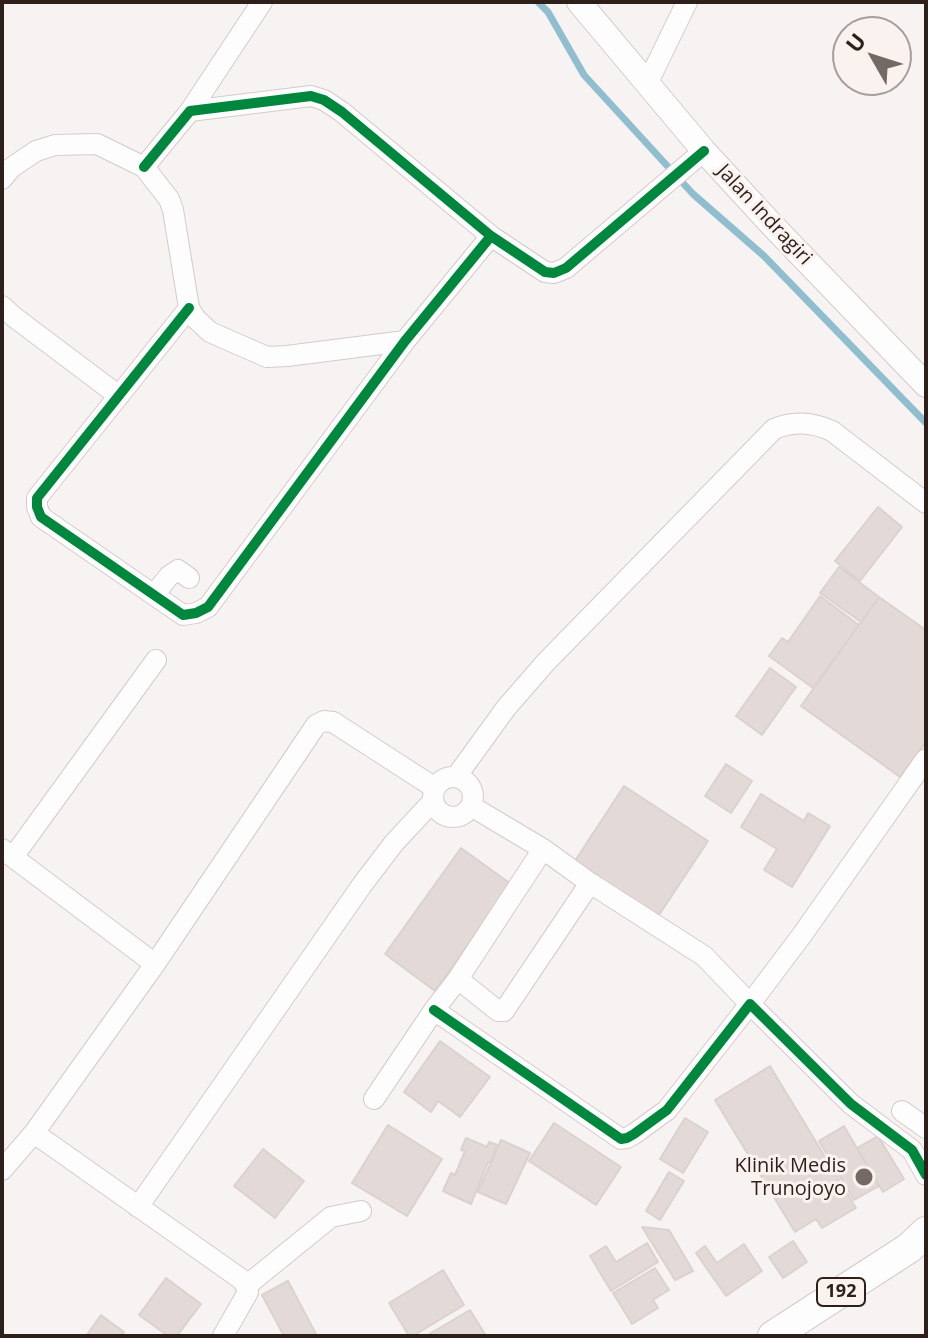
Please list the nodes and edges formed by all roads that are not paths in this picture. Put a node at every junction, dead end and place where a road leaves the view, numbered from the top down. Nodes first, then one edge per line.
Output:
1 (262, 2) edge
2 (579, 2) edge
3 (687, 2) edge
4 (648, 82) junction
5 (190, 111) junction
6 (696, 157) junction
7 (144, 167) junction
8 (2, 179) edge
9 (491, 236) junction
10 (2, 306) edge
11 (189, 308) junction
12 (405, 341) junction
13 (926, 385) edge
14 (119, 396) junction
15 (926, 503) edge
16 (189, 578) dead end
17 (154, 595) junction
18 (156, 660) dead end
19 (926, 759) edge
20 (456, 777) junction
21 (434, 794) junction
22 (471, 806) junction
23 (543, 849) junction
24 (8, 853) edge
25 (590, 883) junction
26 (155, 964) junction
27 (458, 979) junction
28 (750, 1004) junction
29 (434, 1010) junction
30 (374, 1099) dead end
31 (902, 1111) dead end
32 (926, 1130) edge
33 (34, 1133) junction
34 (912, 1150) junction
35 (2, 1170) edge
36 (926, 1175) edge
37 (138, 1207) junction
38 (361, 1211) dead end
39 (920, 1241) edge
40 (246, 1286) junction
41 (223, 1336) edge
42 (773, 1336) edge

1 - 5 street
2 - 4 street, Jalan Indragiri
3 - 4 street
4 - 6 street, Jalan Indragiri
5 - 7 street
5 - 9 street
6 - 9 street
6 - 13 street, Jalan Indragiri
7 - 8 street
7 - 11 street
9 - 12 street
10 - 14 street
11 - 12 street
11 - 14 street
12 - 17 street
14 - 17 street
15 - 20 street
16 - 17 street
18 - 24 street
19 - 28 street
20 - 21 street
20 - 22 street
21 - 22 street
21 - 26 street
21 - 37 street
22 - 23 street
23 - 25 street
23 - 27 street
24 - 26 street
25 - 27 street
25 - 28 street
26 - 33 street
27 - 29 street
28 - 29 street
28 - 34 street
29 - 30 street
31 - 32 street
32 - 34 street
33 - 35 street
33 - 37 street
34 - 36 street
37 - 40 street
38 - 40 street
39 - 42 main road, 192
40 - 41 street

